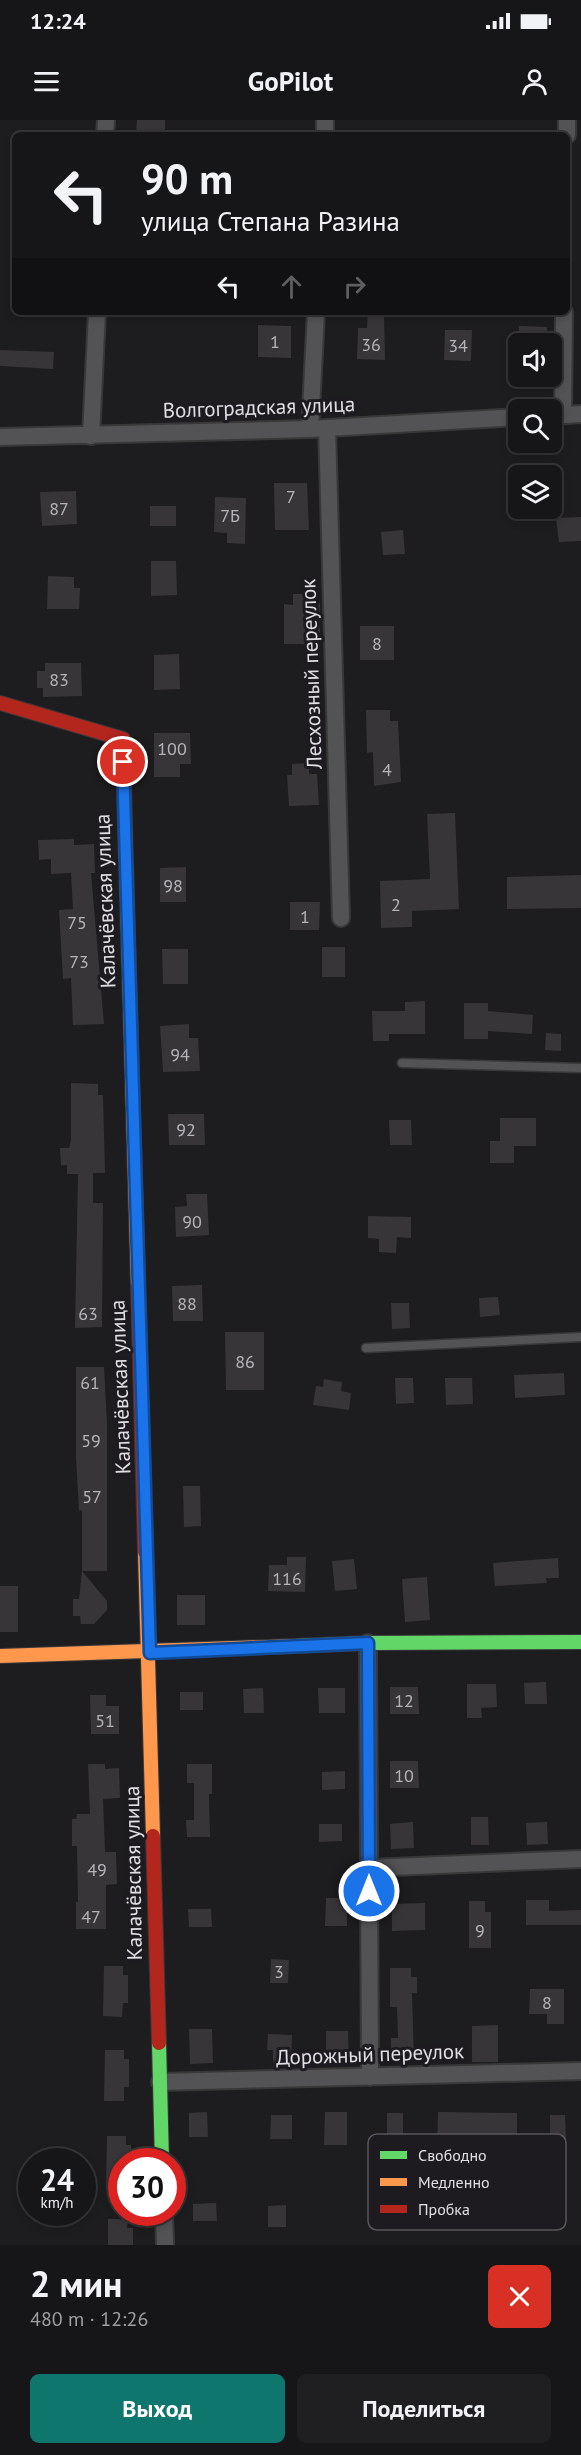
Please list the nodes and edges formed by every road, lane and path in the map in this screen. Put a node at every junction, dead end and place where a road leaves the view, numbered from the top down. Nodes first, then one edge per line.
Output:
1 (97, 315) edge
2 (316, 315) edge
3 (564, 315) edge
4 (558, 399) edge
5 (581, 414) edge
6 (562, 415) edge
7 (508, 418) edge
8 (319, 428) junction
9 (92, 436) junction
10 (0, 437) edge
11 (0, 702) edge
12 (341, 918) dead end
13 (402, 1063) dead end
14 (581, 1068) edge
15 (581, 1337) edge
16 (366, 1348) dead end
17 (581, 1642) edge
18 (368, 1643) junction
19 (150, 1653) junction
20 (0, 1656) edge
21 (581, 1859) edge
22 (369, 1868) junction
23 (581, 2071) edge
24 (370, 2077) junction
25 (160, 2082) junction
26 (162, 2148) edge
27 (164, 2226) edge
28 (165, 2245) edge

1 - 9 street
2 - 8 street, Лесхозный переулок
3 - 4 street
5 - 6 street
7 - 8 street, Волгоградская улица
8 - 9 street, Волгоградская улица
8 - 12 street, Лесхозный переулок
9 - 10 street, Волгоградская улица
11 - 19 street, Калачёвская улица
13 - 14 lane
15 - 16 lane
17 - 18 street
18 - 19 street
18 - 22 street
19 - 20 street
19 - 25 street, Калачёвская улица
21 - 22 street
22 - 24 street
23 - 24 street, Дорожный переулок
24 - 25 street, Дорожный переулок
25 - 26 street, Калачёвская улица
27 - 28 street

